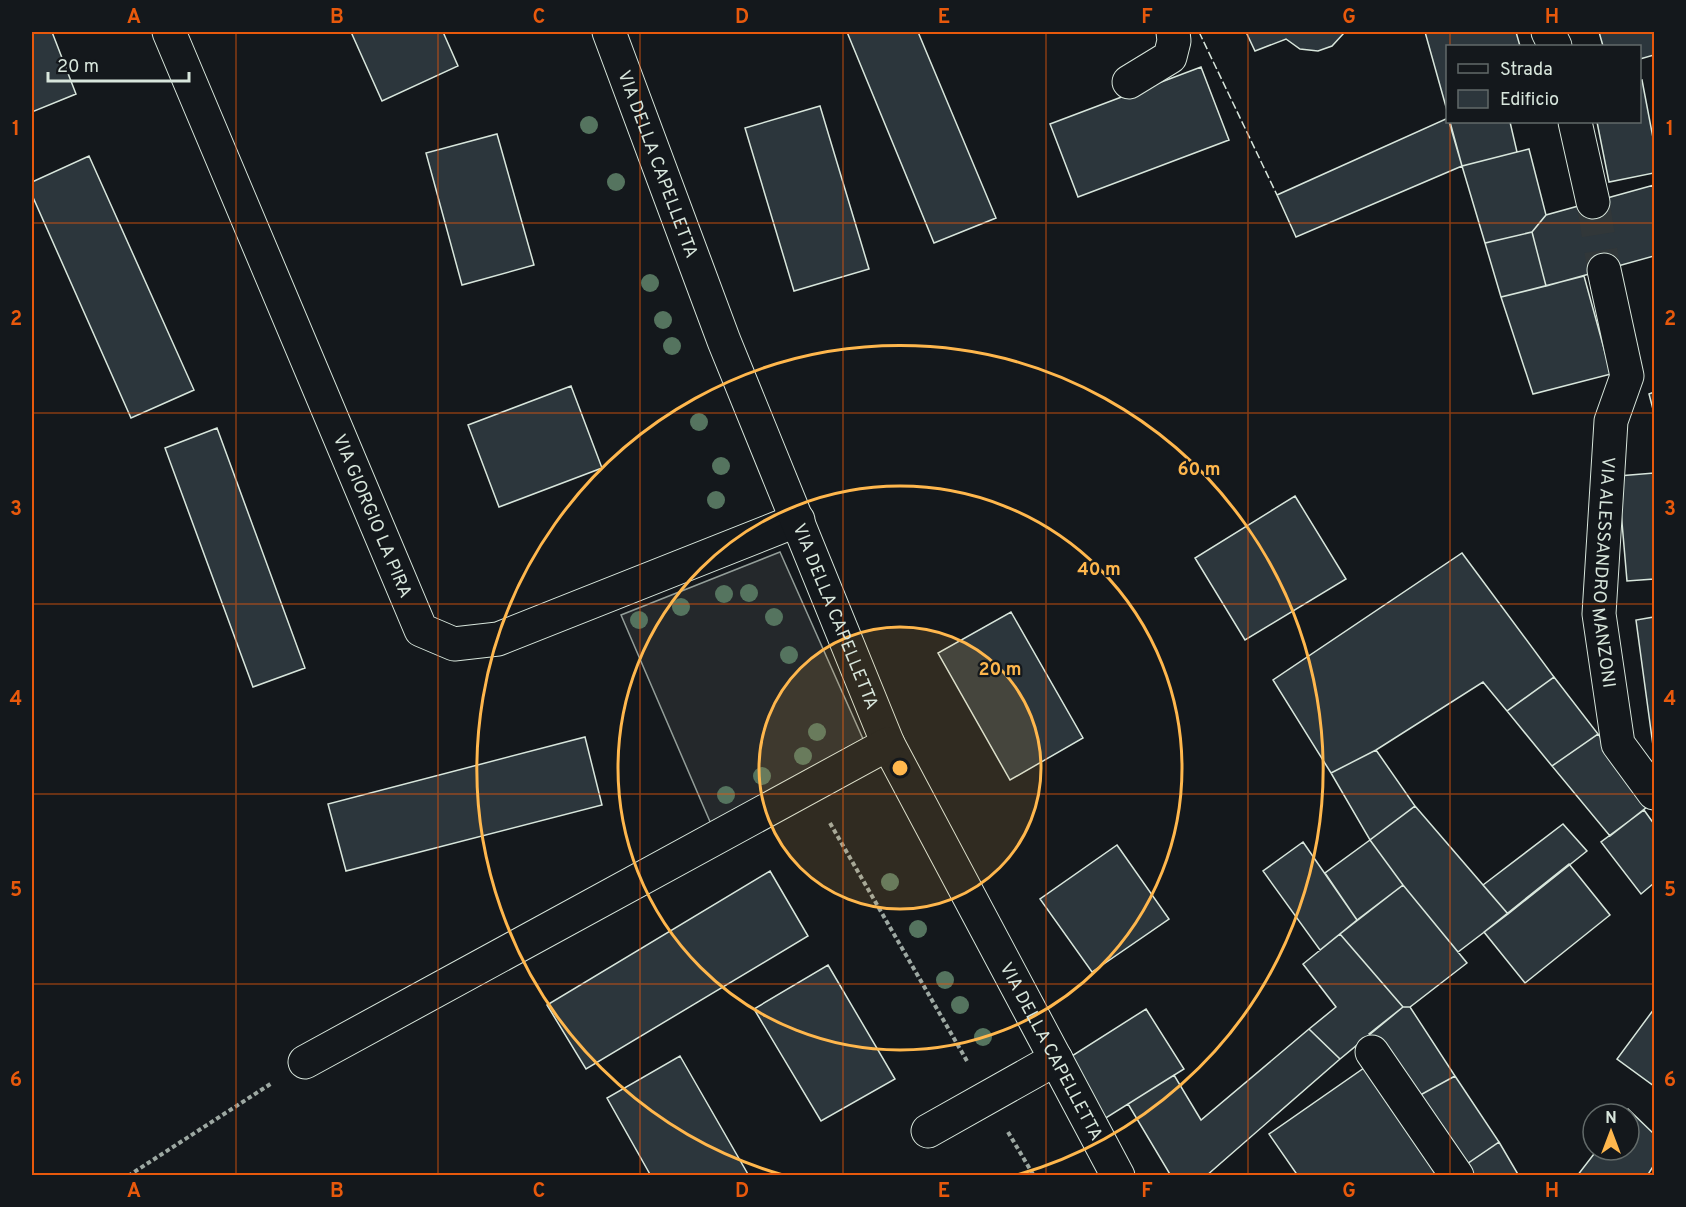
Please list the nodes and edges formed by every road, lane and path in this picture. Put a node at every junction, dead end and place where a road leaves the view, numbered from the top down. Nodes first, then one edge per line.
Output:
1 (169, 32) edge
2 (609, 32) edge
3 (1173, 32) edge
4 (1129, 82) dead end
5 (1575, 123) edge
6 (1593, 202) tunnel mouth
7 (1604, 270) tunnel mouth
8 (798, 520) junction
9 (888, 744) junction
10 (810, 788) junction
11 (1654, 793) edge
12 (1372, 1052) dead end
13 (1056, 1059) junction
14 (305, 1062) joint
15 (988, 1096) junction
16 (928, 1131) dead end
17 (128, 1176) edge
18 (1034, 1176) edge
19 (1118, 1176) edge
20 (1457, 1176) edge

1 - 8 street, VIA GIORGIO LA PIRA
2 - 8 street, VIA DELLA CAPELLETTA
3 - 4 street
5 - 6 street
7 - 11 street, VIA ALESSANDRO MANZONI
8 - 9 street, VIA DELLA CAPELLETTA
9 - 10 street
9 - 13 street, VIA DELLA CAPELLETTA
10 - 14 street
10 - 15 path
12 - 20 street
13 - 15 street
13 - 19 street, VIA DELLA CAPELLETTA
14 - 17 path
15 - 16 street
15 - 18 path

